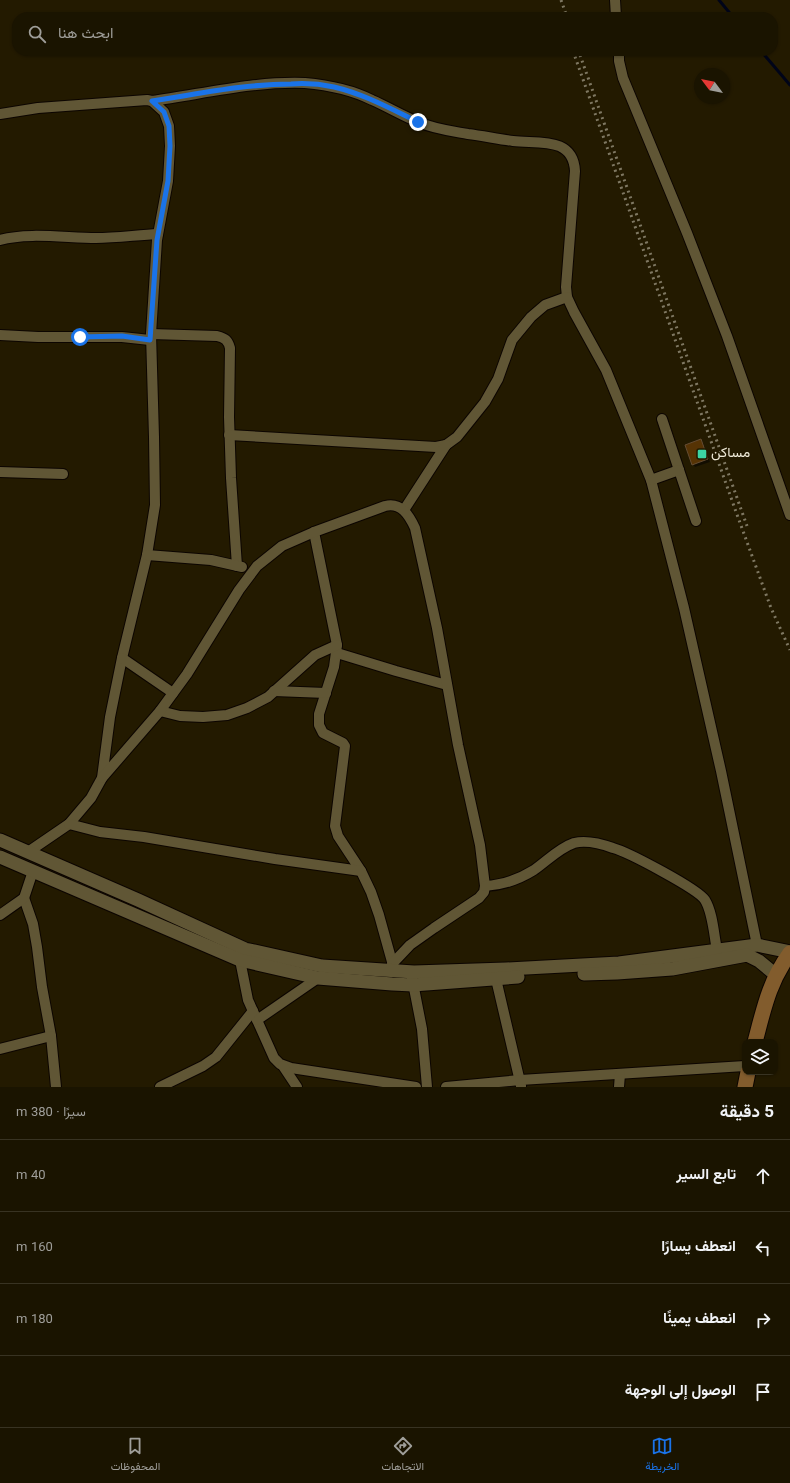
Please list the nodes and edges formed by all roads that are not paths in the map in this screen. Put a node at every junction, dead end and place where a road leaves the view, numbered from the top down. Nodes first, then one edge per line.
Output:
1 (615, 0) edge
2 (616, 12) edge
3 (619, 56) edge
4 (152, 101) junction
5 (0, 114) edge
6 (158, 234) junction
7 (0, 240) edge
8 (568, 297) junction
9 (0, 335) edge
10 (150, 337) junction
11 (662, 419) dead end
12 (229, 435) junction
13 (446, 445) junction
14 (679, 470) junction
15 (0, 472) edge
16 (63, 474) dead end
17 (651, 480) junction
18 (404, 510) junction
19 (790, 515) edge
20 (696, 521) dead end
21 (314, 532) junction
22 (147, 555) junction
23 (237, 566) junction
24 (253, 571) junction
25 (337, 649) junction
26 (122, 658) junction
27 (447, 685) junction
28 (274, 691) junction
29 (173, 693) junction
30 (326, 693) junction
31 (160, 711) junction
32 (102, 778) junction
33 (68, 824) junction
34 (0, 840) edge
35 (28, 852) junction
36 (0, 857) edge
37 (33, 871) junction
38 (361, 871) junction
39 (486, 886) junction
40 (24, 898) junction
41 (0, 915) edge
42 (757, 945) junction
43 (716, 950) junction
44 (790, 952) edge
45 (240, 960) junction
46 (393, 967) junction
47 (411, 971) junction
48 (776, 974) junction
49 (318, 978) junction
50 (496, 979) junction
51 (396, 984) junction
52 (413, 985) junction
53 (255, 1016) junction
54 (51, 1036) junction
55 (756, 1039) edge
56 (0, 1048) edge
57 (283, 1066) junction
58 (742, 1066) edge
59 (620, 1074) junction
60 (747, 1075) edge
61 (521, 1084) edge
62 (56, 1087) edge
63 (160, 1087) edge
64 (297, 1087) edge
65 (416, 1087) edge
66 (427, 1087) edge
67 (446, 1087) edge
68 (619, 1087) edge
69 (745, 1087) edge

1 - 2 street
3 - 19 street
4 - 5 street
4 - 6 street
4 - 8 street
6 - 7 street
6 - 10 street
8 - 13 street
8 - 17 street
9 - 10 street
10 - 12 street
10 - 22 street
11 - 14 street
12 - 13 street
12 - 23 street
13 - 18 street
14 - 17 street
14 - 20 street
15 - 16 street
17 - 42 street
18 - 21 street
18 - 27 street
21 - 24 street
21 - 25 street
22 - 23 street
22 - 26 street
23 - 24 street
24 - 29 street
25 - 27 street
25 - 28 street
25 - 30 street
26 - 29 street
26 - 32 street
27 - 39 street
28 - 30 street
28 - 31 street
29 - 31 street
30 - 38 street
31 - 32 street
32 - 33 street
33 - 35 street
33 - 38 street
34 - 35 street
35 - 46 street
36 - 37 street
37 - 40 street
37 - 45 street
38 - 46 street
39 - 43 street
39 - 46 street
40 - 41 street
40 - 54 street
42 - 43 street
42 - 44 street
43 - 47 street
44 - 48 main road
45 - 49 street
45 - 53 street
46 - 47 street
46 - 51 street
47 - 52 street
48 - 50 street
48 - 55 main road
49 - 51 street
49 - 53 street
50 - 52 street
50 - 61 street
51 - 52 street
52 - 66 street
53 - 57 street
53 - 63 street
54 - 56 street
54 - 62 street
57 - 64 street
57 - 65 street
58 - 59 street
59 - 61 street
59 - 68 street
60 - 69 main road
61 - 67 street

